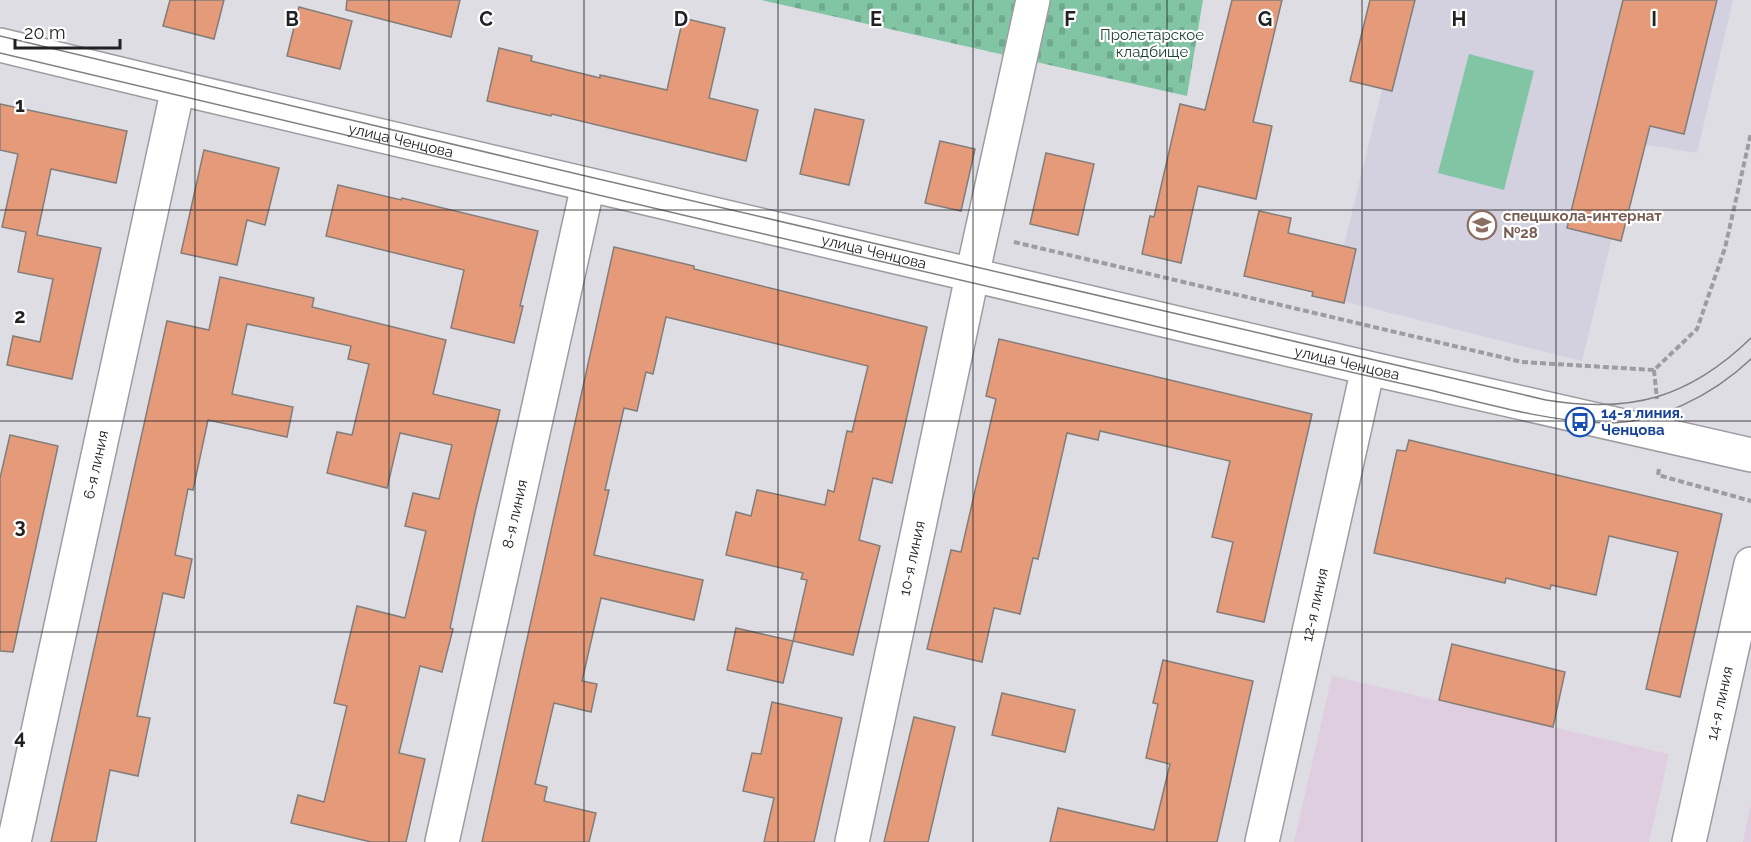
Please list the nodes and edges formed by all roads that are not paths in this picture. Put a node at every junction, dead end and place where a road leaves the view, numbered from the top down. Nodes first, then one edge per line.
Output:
1 (1033, 0) edge
2 (0, 45) edge
3 (178, 88) junction
4 (588, 185) junction
5 (973, 275) junction
6 (1368, 368) junction
7 (1751, 455) edge
8 (1751, 564) edge
9 (14, 842) edge
10 (442, 842) edge
11 (852, 842) edge
12 (1262, 842) edge
13 (1689, 842) edge

1 - 5 street, 10-я линия
2 - 3 street, улица Ченцова
3 - 4 street, улица Ченцова
3 - 9 street, 6-я линия
4 - 5 street, улица Ченцова
4 - 10 street, 8-я линия
5 - 6 street, улица Ченцова
5 - 11 street, 10-я линия
6 - 7 street, улица Ченцова
6 - 12 street, 12-я линия
8 - 13 street, 14-я линия

